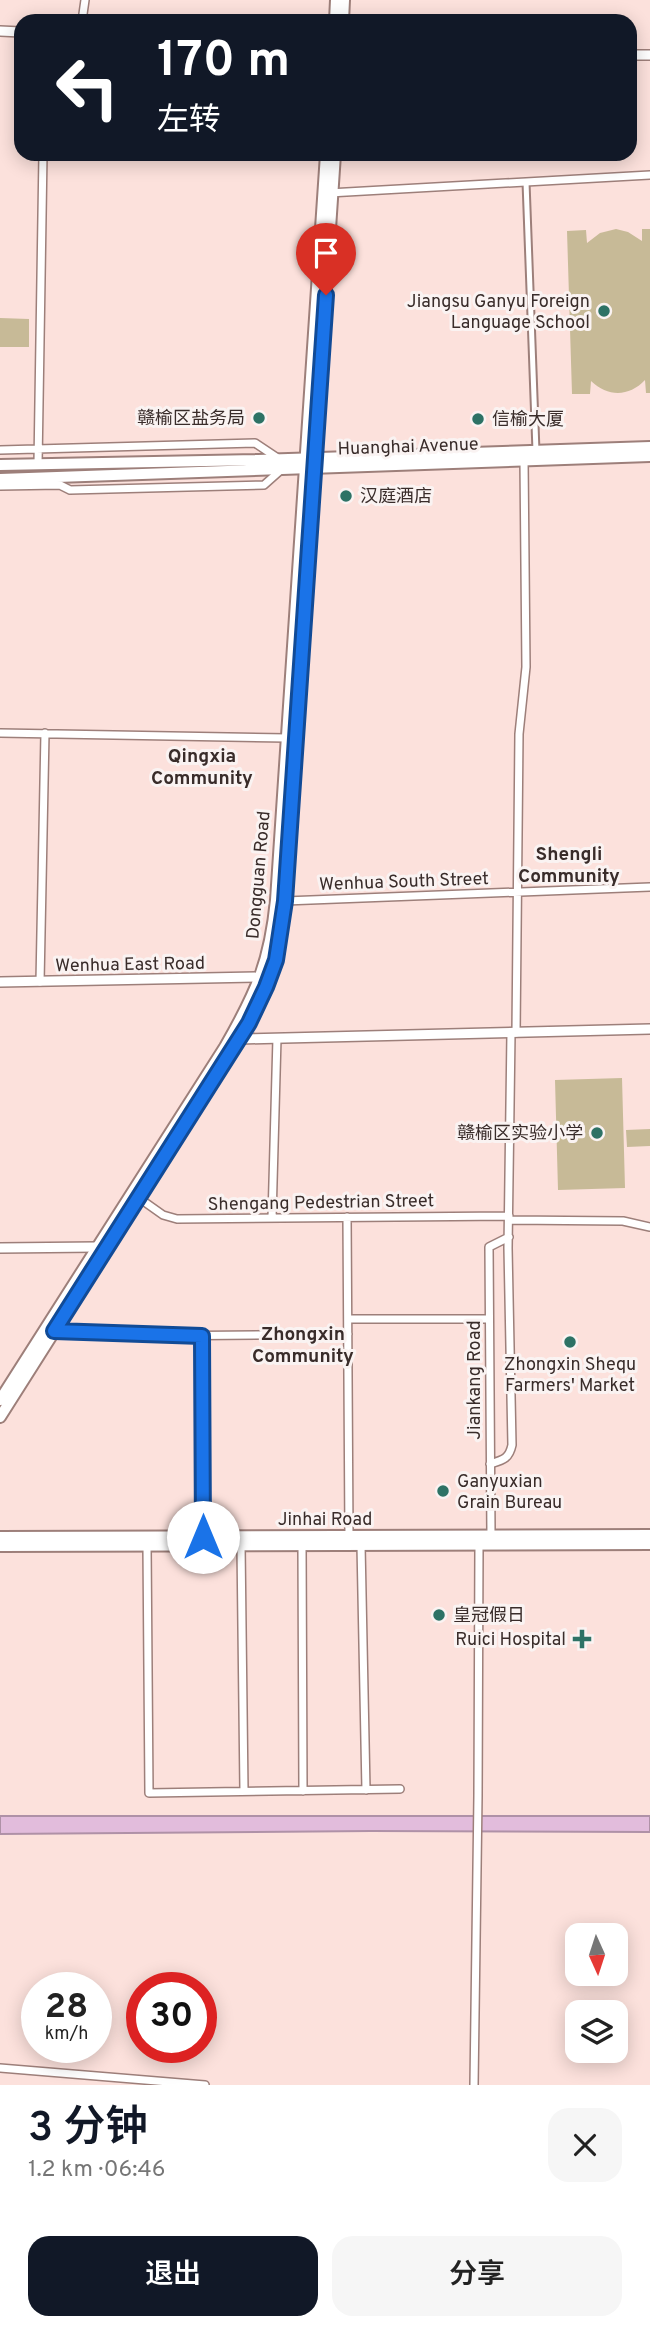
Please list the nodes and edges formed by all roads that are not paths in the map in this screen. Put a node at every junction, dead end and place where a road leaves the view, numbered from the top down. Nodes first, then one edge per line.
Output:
1 (43, 161) edge
2 (326, 161) edge
3 (334, 161) edge
4 (650, 175) edge
5 (526, 182) junction
6 (328, 193) junction
7 (650, 447) edge
8 (38, 449) junction
9 (0, 450) edge
10 (536, 450) junction
11 (650, 456) edge
12 (524, 460) junction
13 (281, 463) junction
14 (310, 463) junction
15 (38, 464) junction
16 (0, 466) edge
17 (0, 479) edge
18 (0, 486) edge
19 (0, 733) edge
20 (45, 733) junction
21 (287, 738) junction
22 (650, 887) edge
23 (516, 892) junction
24 (285, 901) junction
25 (261, 977) junction
26 (0, 982) edge
27 (40, 982) junction
28 (650, 1030) edge
29 (514, 1033) junction
30 (277, 1038) junction
31 (240, 1039) junction
32 (139, 1198) junction
33 (347, 1217) junction
34 (272, 1218) junction
35 (509, 1218) junction
36 (650, 1227) edge
37 (509, 1237) junction
38 (97, 1247) junction
39 (0, 1248) edge
40 (489, 1319) junction
41 (348, 1320) junction
42 (54, 1331) junction
43 (348, 1334) junction
44 (202, 1336) junction
45 (0, 1400) edge
46 (0, 1417) edge
47 (490, 1464) junction
48 (0, 1529) edge
49 (491, 1535) junction
50 (650, 1535) edge
51 (349, 1536) junction
52 (203, 1537) junction
53 (0, 1538) edge
54 (21, 1538) junction
55 (650, 1544) edge
56 (242, 1545) junction
57 (302, 1545) junction
58 (361, 1545) junction
59 (478, 1545) junction
60 (0, 1546) edge
61 (40, 1546) junction
62 (147, 1546) junction
63 (0, 1554) edge
64 (400, 1789) dead end
65 (366, 1790) junction
66 (244, 1791) junction
67 (303, 1791) junction
68 (0, 2068) edge
69 (205, 2085) edge
70 (474, 2085) edge

1 - 8 street
2 - 6 main road, Dongguan Road
3 - 6 main road, Dongguan Road
4 - 5 street
5 - 6 street
5 - 10 street
6 - 14 main road, Dongguan Road
7 - 10 main road, Huanghai Avenue
8 - 9 street
8 - 13 street
8 - 15 street
10 - 14 main road, Huanghai Avenue
11 - 12 main road, Huanghai Avenue
12 - 14 main road, Huanghai Avenue
12 - 23 street
13 - 14 main road, Huanghai Avenue
13 - 15 main road, Huanghai Avenue
13 - 17 main road, Huanghai Avenue
13 - 18 street
14 - 21 main road, Dongguan Road
14 - 24 main road, Dongguan Road
15 - 16 main road, Huanghai Avenue
19 - 20 street
20 - 21 street
20 - 27 street
21 - 25 main road, Dongguan Road
22 - 23 street, Wenhua South Street
23 - 24 street, Wenhua South Street
23 - 29 street
24 - 31 main road, Dongguan Road
25 - 27 street, Wenhua East Road
25 - 38 main road, Dongguan Road
26 - 27 street, Wenhua East Road
28 - 29 street
29 - 30 street
29 - 35 street
30 - 31 street
30 - 34 street
31 - 32 main road, Dongguan Road
32 - 34 street, Shengang Pedestrian Street
32 - 42 main road, Dongguan Road
33 - 34 street, Shengang Pedestrian Street
33 - 35 street, Shengang Pedestrian Street
33 - 41 street
35 - 36 street, Shengang Pedestrian Street
35 - 37 street
37 - 40 street, Jiankang Road
37 - 47 street
38 - 39 street
38 - 45 main road, Dongguan Road
40 - 41 street
40 - 47 street, Jiankang Road
41 - 43 street
42 - 44 street
42 - 46 main road, Dongguan Road
43 - 44 street
43 - 51 street
44 - 52 street
47 - 49 street, Jiankang Road
48 - 54 main road
49 - 50 main road, Jinhai Road
49 - 51 main road, Jinhai Road
51 - 52 main road, Jinhai Road
52 - 54 main road, Jinhai Road
53 - 54 main road, Jinhai Road
55 - 59 main road, Jinhai Road
56 - 57 main road, Jinhai Road
56 - 62 main road, Jinhai Road
56 - 66 street
57 - 58 main road, Jinhai Road
57 - 67 street
58 - 59 main road, Jinhai Road
58 - 65 street
59 - 70 street
60 - 61 main road, Jinhai Road
61 - 62 main road, Jinhai Road
61 - 63 main road
62 - 66 street
64 - 65 street
65 - 67 street
66 - 67 street
68 - 69 street

